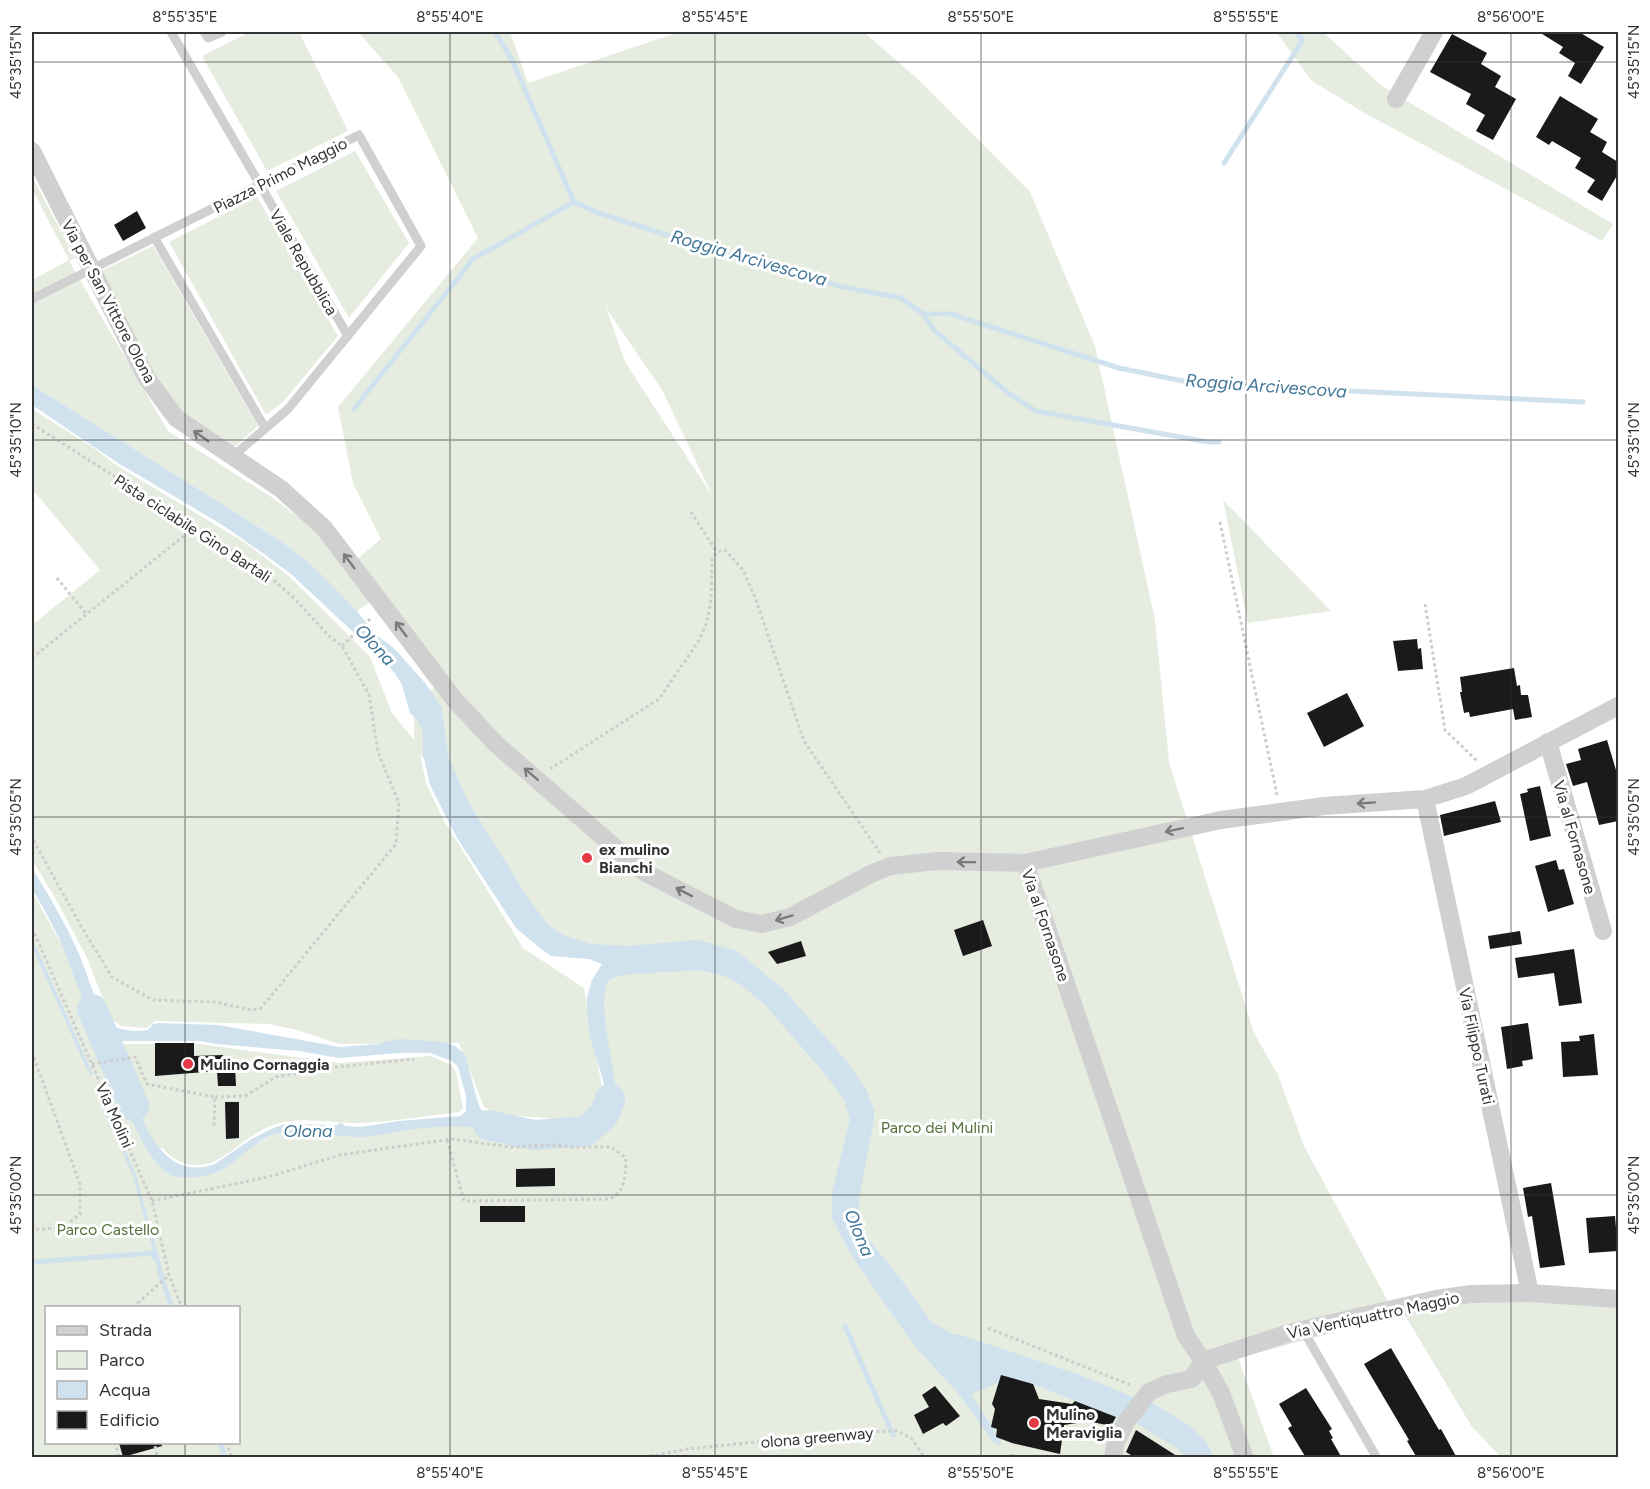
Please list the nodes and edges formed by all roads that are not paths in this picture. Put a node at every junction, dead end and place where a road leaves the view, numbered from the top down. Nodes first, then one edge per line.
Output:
1 (171, 32) edge
2 (204, 32) edge
3 (222, 32) edge
4 (1434, 32) edge
5 (1396, 99) dead end
6 (32, 151) edge
7 (36, 173) edge
8 (259, 186) junction
9 (154, 237) junction
10 (91, 269) junction
11 (32, 298) edge
12 (348, 336) junction
13 (265, 428) junction
14 (232, 457) junction
15 (1618, 706) edge
16 (1548, 742) junction
17 (1425, 799) junction
18 (1024, 863) junction
19 (1603, 931) dead end
20 (1530, 1293) junction
21 (1618, 1299) edge
22 (1303, 1330) junction
23 (1203, 1361) junction
24 (1113, 1458) edge
25 (1245, 1458) edge
26 (1377, 1458) edge

1 - 8 lane, Viale Repubblica
2 - 3 lane
4 - 5 street
6 - 7 street, Via per San Vittore Olona
7 - 10 street, Via per San Vittore Olona
8 - 9 lane, Piazza Primo Maggio
8 - 12 lane, Viale Repubblica
8 - 12 lane, Piazza Primo Maggio
9 - 10 lane, Piazza Primo Maggio
9 - 13 lane
10 - 11 lane, Piazza Primo Maggio
14 -> 10 street, Via per San Vittore Olona
12 - 13 lane, Piazza Primo Maggio
13 - 14 lane, Piazza Primo Maggio
18 -> 14 street, Via per San Vittore Olona
15 - 16 street, Via al Fornasone
16 - 17 street, Via al Fornasone
16 - 19 street, Via al Fornasone
17 -> 18 street, Via al Fornasone
17 - 20 street, Via Filippo Turati
18 - 23 street, Via al Fornasone
20 - 21 street, Via Ventiquattro Maggio
20 - 22 street, Via Ventiquattro Maggio
22 - 23 street, Via Ventiquattro Maggio
22 - 26 lane
23 - 24 street
23 - 25 street, Via al Fornasone

